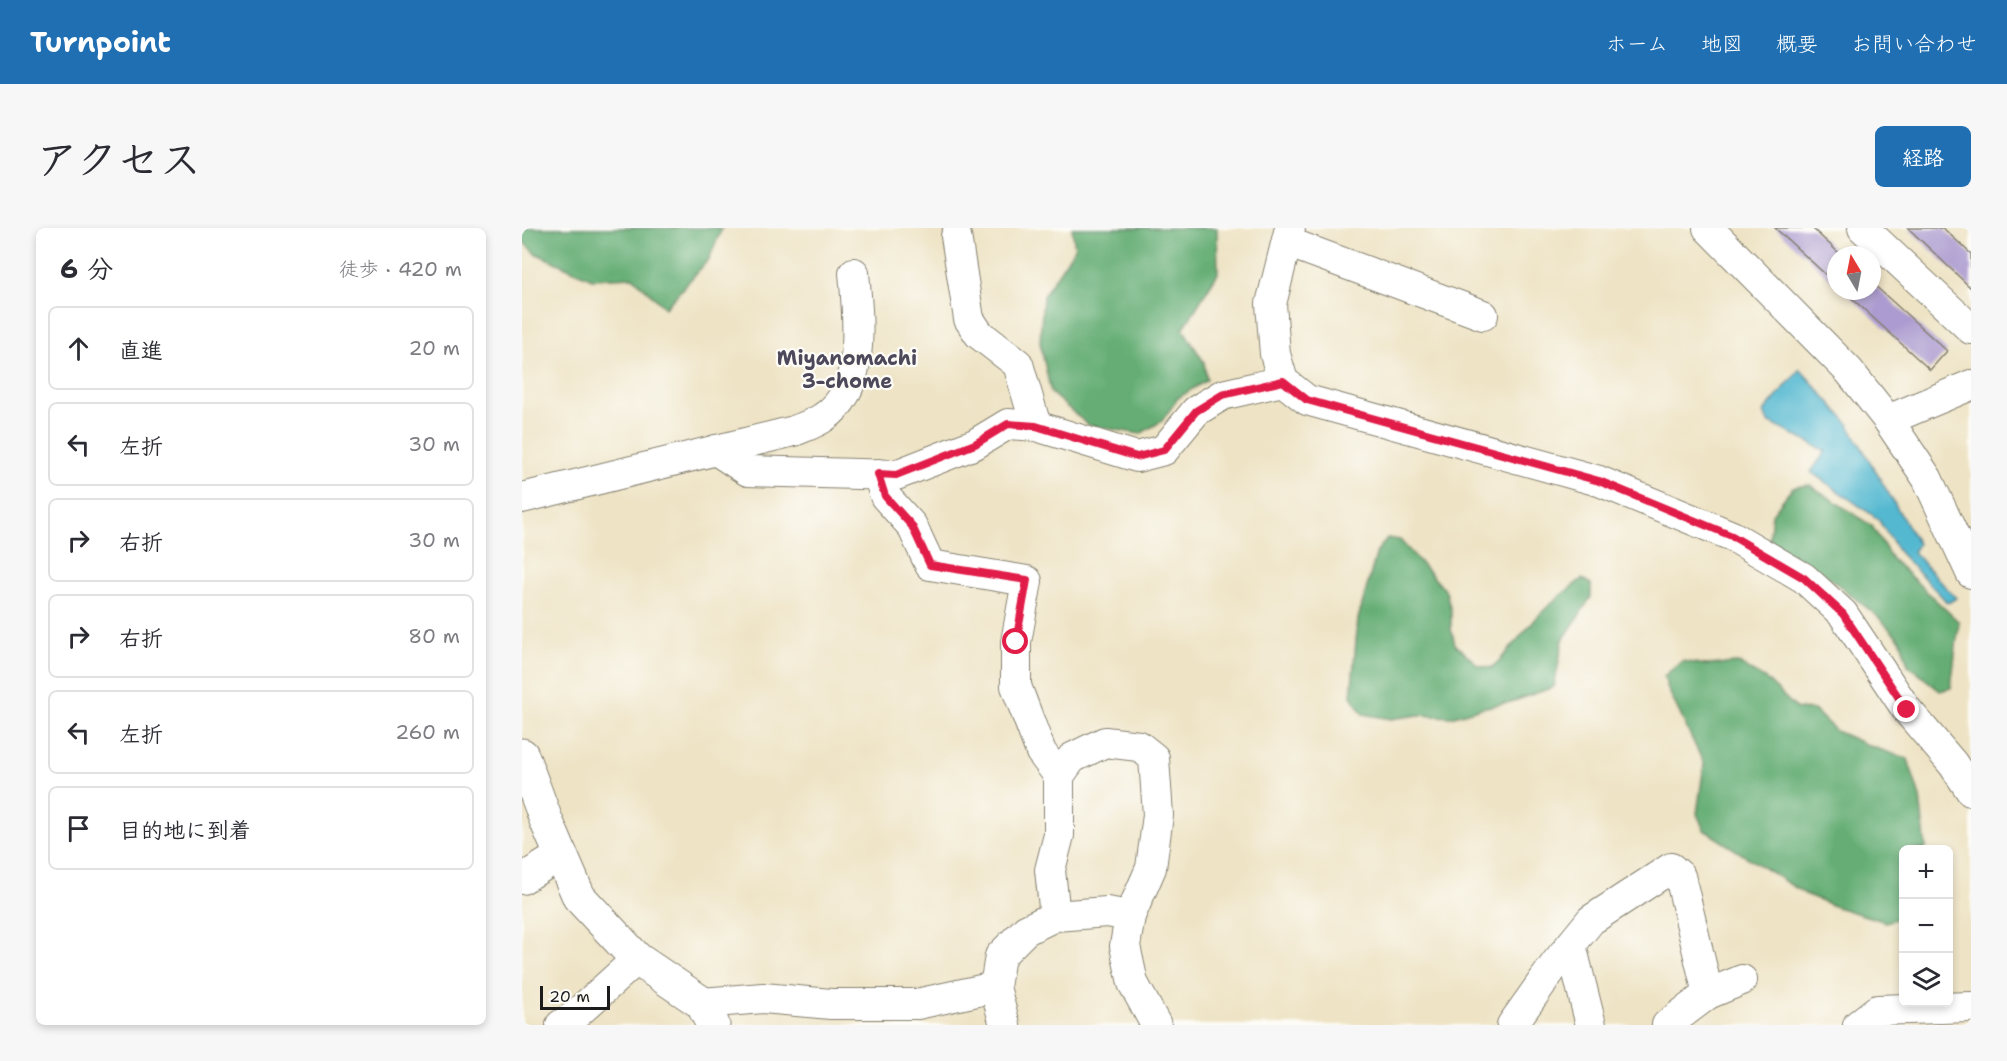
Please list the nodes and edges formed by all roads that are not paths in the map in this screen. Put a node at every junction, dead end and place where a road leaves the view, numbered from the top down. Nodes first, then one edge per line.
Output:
1 (1707, 228) edge
2 (1863, 228) edge
3 (1288, 235) edge
4 (956, 236) dead end
5 (854, 273) dead end
6 (1482, 315) dead end
7 (1971, 329) edge
8 (1283, 381) junction
9 (1971, 385) edge
10 (1888, 420) junction
11 (1036, 426) junction
12 (716, 450) junction
13 (878, 474) junction
14 (522, 498) edge
15 (1971, 573) edge
16 (522, 755) edge
17 (1059, 776) junction
18 (1971, 791) edge
19 (561, 855) junction
20 (522, 879) edge
21 (1055, 916) junction
22 (1130, 916) junction
23 (1571, 945) junction
24 (637, 959) junction
25 (1742, 980) dead end
26 (994, 987) junction
27 (1708, 994) junction
28 (1971, 1007) edge
29 (708, 1014) edge
30 (561, 1025) edge
31 (1005, 1025) edge
32 (1156, 1025) edge
33 (1512, 1025) edge
34 (1590, 1025) edge
35 (1667, 1025) edge
36 (1858, 1025) edge

1 - 10 street
2 - 7 street
3 - 6 street
3 - 8 street
4 - 11 street
5 - 12 street
8 - 11 street
8 - 18 street
9 - 10 street
10 - 15 street
11 - 13 street
12 - 13 street
12 - 14 street
13 - 17 street
16 - 19 main road
17 - 21 street
17 - 22 street
19 - 20 street
19 - 24 main road
21 - 22 street
21 - 26 street
22 - 32 street
23 - 27 street
23 - 33 street
23 - 34 street
24 - 29 main road
24 - 30 street
25 - 27 street
26 - 29 street
26 - 31 street
27 - 35 street
28 - 36 street

